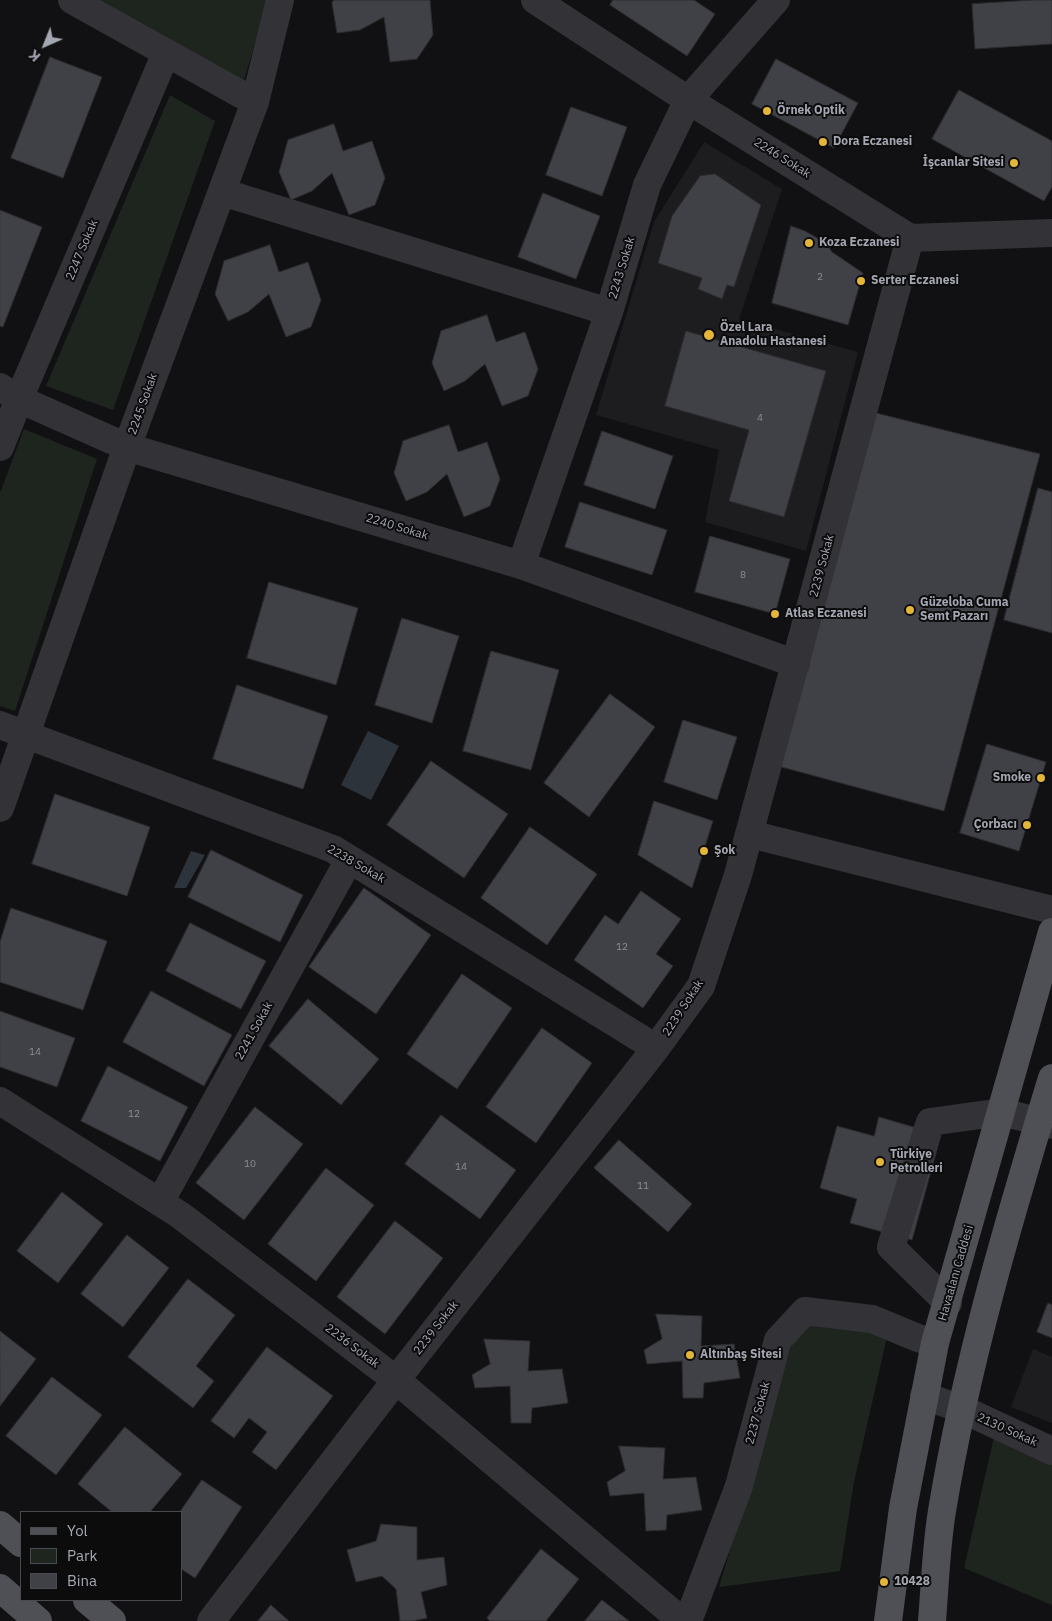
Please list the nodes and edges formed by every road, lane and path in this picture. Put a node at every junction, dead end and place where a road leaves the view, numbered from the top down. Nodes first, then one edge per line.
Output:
1 (72, 0) edge
2 (280, 0) edge
3 (535, 0) edge
4 (776, 0) edge
5 (166, 53) junction
6 (688, 100) junction
7 (255, 102) junction
8 (222, 192) junction
9 (1052, 233) edge
10 (910, 238) junction
11 (609, 312) junction
12 (10, 393) edge
13 (0, 447) edge
14 (127, 447) junction
15 (521, 564) junction
16 (796, 664) junction
17 (12, 729) edge
18 (0, 808) edge
19 (750, 834) junction
20 (349, 860) junction
21 (1052, 910) edge
22 (1052, 932) edge
23 (656, 1048) junction
24 (1052, 1078) edge
25 (0, 1101) edge
26 (1002, 1112) junction
27 (1046, 1123) edge
28 (160, 1202) junction
29 (948, 1303) junction
30 (935, 1343) junction
31 (396, 1380) junction
32 (924, 1396) junction
33 (962, 1409) junction
34 (1052, 1451) edge
35 (0, 1525) edge
36 (20, 1542) edge
37 (2, 1593) edge
38 (88, 1601) edge
39 (38, 1621) edge
40 (112, 1621) edge
41 (211, 1621) edge
42 (682, 1621) edge
43 (688, 1621) edge
44 (888, 1621) edge
45 (932, 1621) edge

1 - 5 street
2 - 7 street, 2245 Sokak
3 - 6 street, 2246 Sokak
4 - 6 street, 2243 Sokak
5 - 7 street
5 - 12 street, 2247 Sokak
6 - 10 street, 2246 Sokak
6 - 11 street, 2243 Sokak
7 - 8 street, 2245 Sokak
8 - 11 street
8 - 14 street, 2245 Sokak
9 - 10 street
10 - 16 street, 2239 Sokak
11 - 15 street, 2243 Sokak
12 - 13 street, 2247 Sokak
12 - 14 street, 2240 Sokak
14 - 15 street, 2240 Sokak
14 - 17 street, 2245 Sokak
15 - 16 street, 2240 Sokak
16 - 19 street, 2239 Sokak
17 - 18 street, 2245 Sokak
17 - 20 street, 2238 Sokak
19 - 21 street
19 - 23 street, 2239 Sokak
20 - 23 street, 2238 Sokak
20 - 28 street, 2241 Sokak
22 - 26 main road, Havaalanı Caddesi
23 - 31 street, 2239 Sokak
24 - 27 main road
25 - 28 street, 2236 Sokak
26 - 27 street
26 - 29 main road, Havaalanı Caddesi
26 - 29 street
27 - 33 main road
28 - 31 street, 2236 Sokak
29 - 30 main road, Havaalanı Caddesi
30 - 32 main road, Havaalanı Caddesi
30 - 43 street, 2237 Sokak
31 - 41 street, 2239 Sokak
31 - 42 street, 2236 Sokak
32 - 33 street, 2130 Sokak
32 - 44 main road, Havaalanı Caddesi
33 - 34 street, 2130 Sokak
33 - 45 main road
35 - 36 main road
37 - 39 main road
38 - 40 main road

